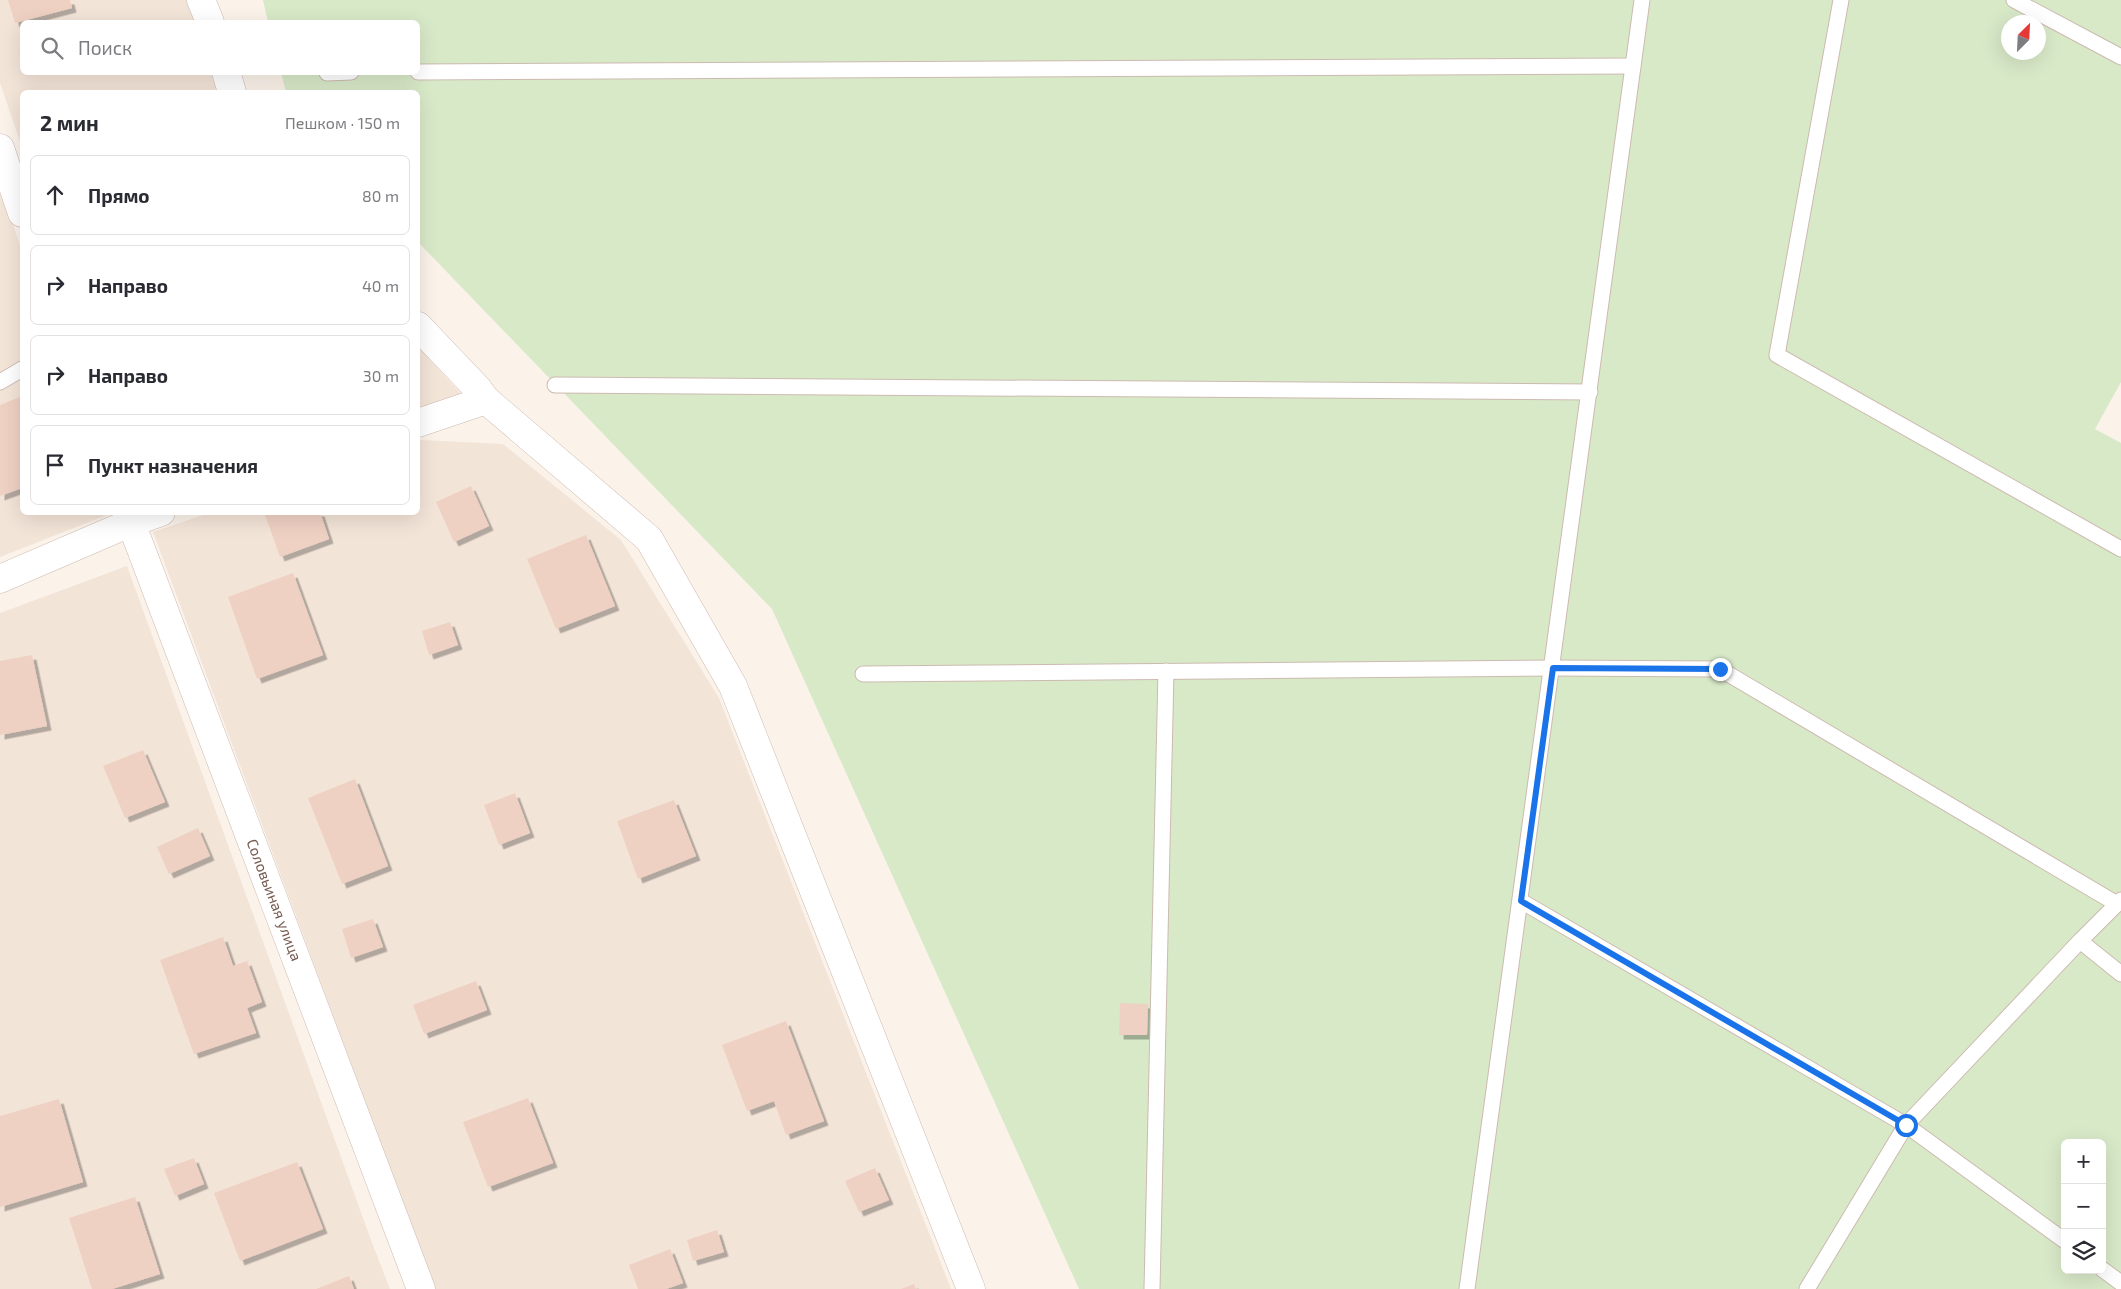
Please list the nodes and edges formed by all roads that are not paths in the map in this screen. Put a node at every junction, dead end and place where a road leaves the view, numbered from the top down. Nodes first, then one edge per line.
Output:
1 (201, 0) edge
2 (1642, 0) edge
3 (1841, 0) edge
4 (2014, 0) edge
5 (209, 20) edge
6 (2121, 57) edge
7 (1633, 66) junction
8 (420, 72) edge
9 (227, 75) edge
10 (231, 90) edge
11 (0, 148) edge
12 (20, 207) edge
13 (420, 328) edge
14 (20, 370) edge
15 (0, 382) edge
16 (556, 385) dead end
17 (1590, 392) junction
18 (486, 400) junction
19 (420, 422) edge
20 (144, 515) edge
21 (128, 518) edge
22 (2121, 549) edge
23 (0, 579) edge
24 (1553, 668) junction
25 (1166, 671) junction
26 (863, 674) dead end
27 (1521, 901) junction
28 (2119, 902) edge
29 (2080, 941) junction
30 (2121, 974) edge
31 (1906, 1125) junction
32 (2061, 1239) edge
33 (2106, 1272) edge
34 (2121, 1283) edge
35 (421, 1289) edge
36 (970, 1289) edge
37 (1152, 1289) edge
38 (1467, 1289) edge
39 (1807, 1289) edge

1 - 5 street
2 - 7 lane
3 - 22 lane
4 - 6 lane
7 - 8 lane
7 - 17 lane
9 - 10 street
11 - 12 street
13 - 18 street
14 - 15 lane
16 - 17 lane
17 - 24 lane
18 - 19 street
18 - 36 street
20 - 21 street
21 - 23 street
21 - 35 street, Соловьиная улица
24 - 25 lane
24 - 27 lane
24 - 28 lane
25 - 26 lane
25 - 37 lane
27 - 31 lane
27 - 38 lane
28 - 29 lane
29 - 30 lane
29 - 31 lane
31 - 32 lane
31 - 39 lane
33 - 34 lane

